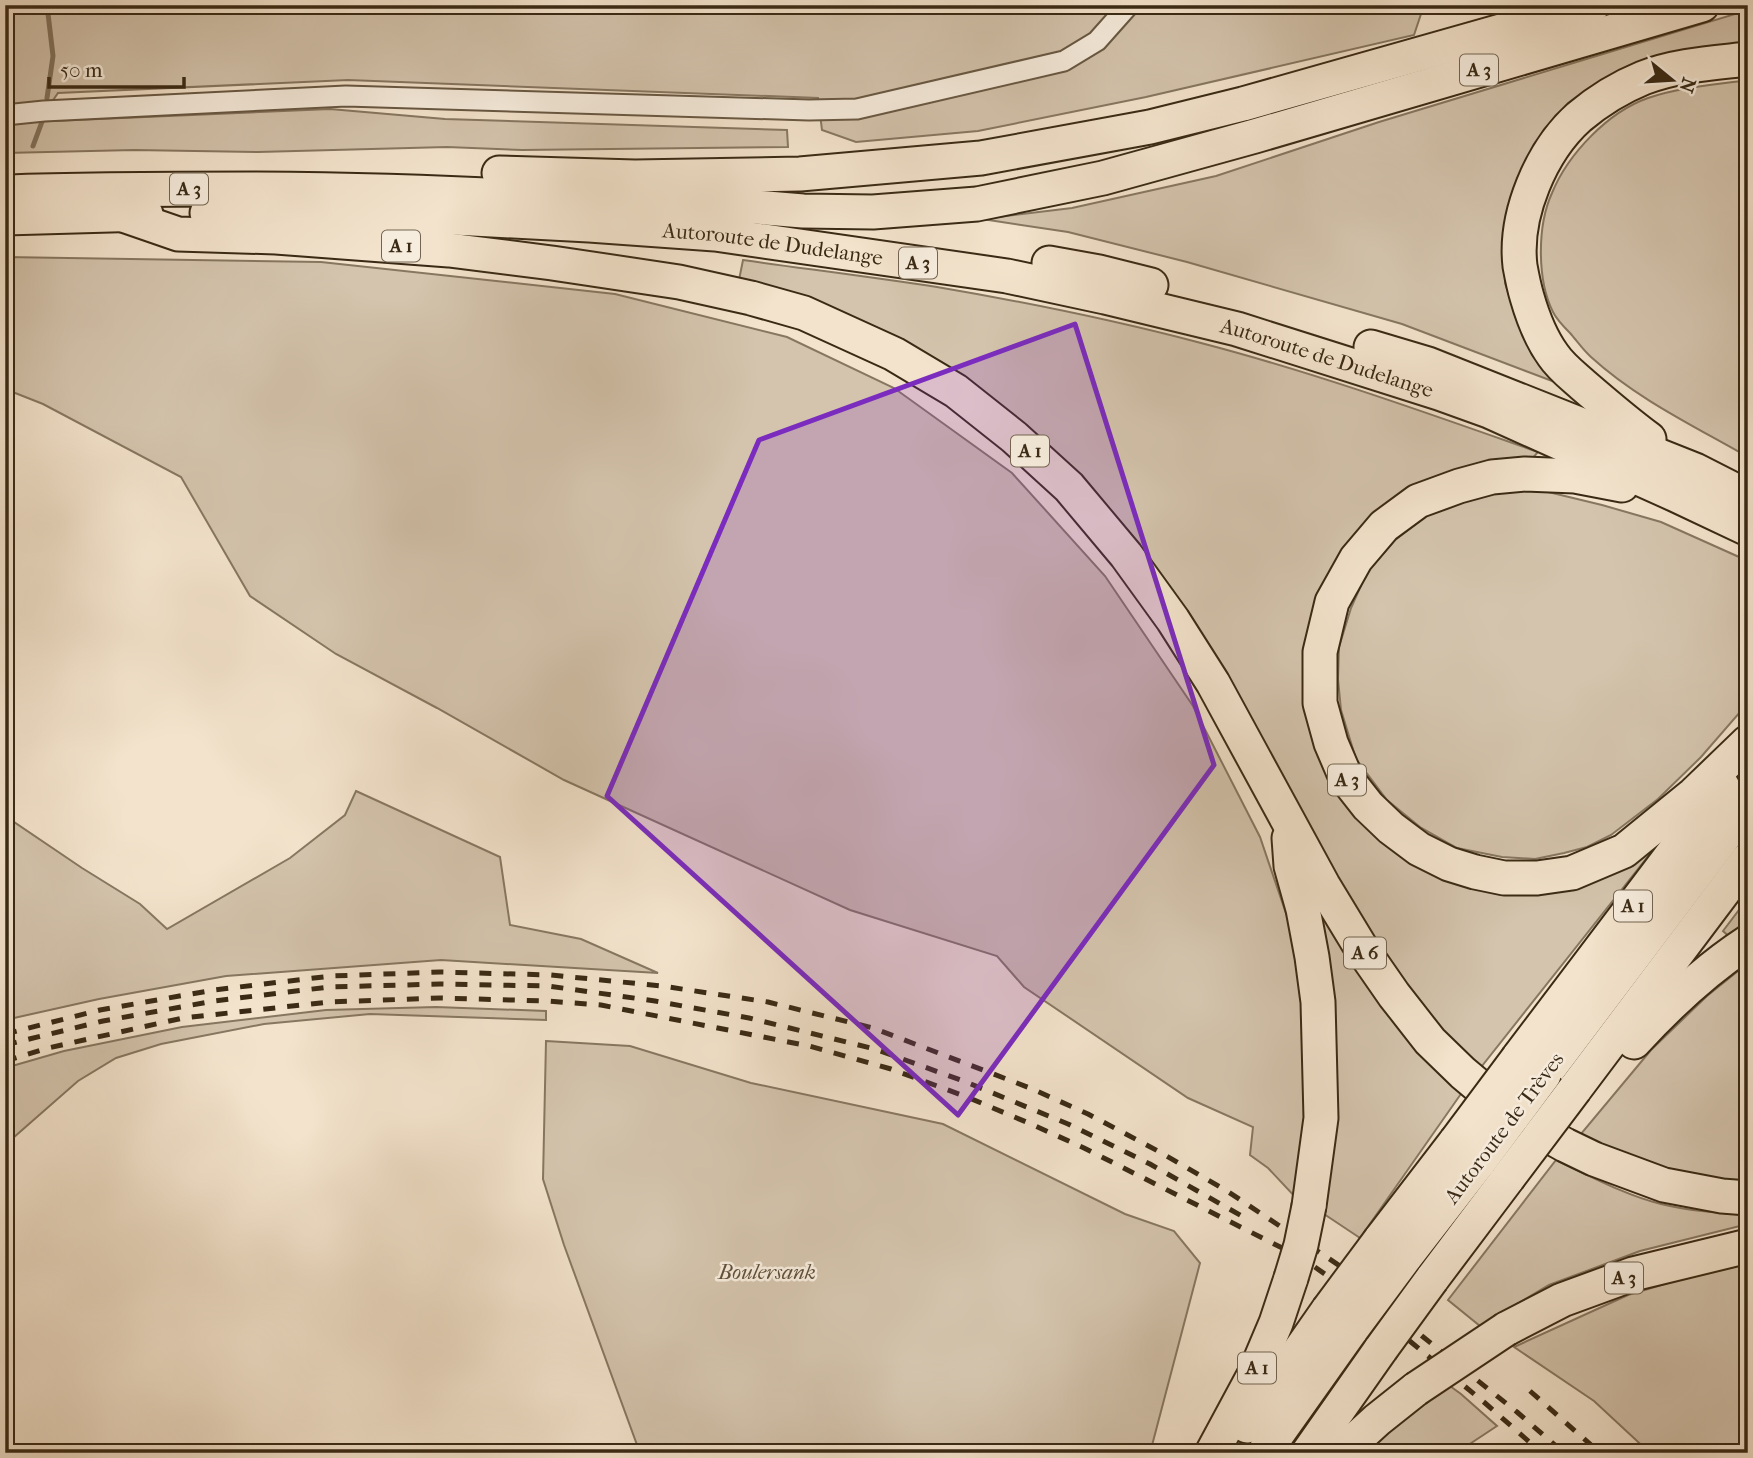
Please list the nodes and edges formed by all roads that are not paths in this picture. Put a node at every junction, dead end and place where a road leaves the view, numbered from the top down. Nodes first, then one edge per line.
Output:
1 (1129, 5) edge
2 (1593, 5) edge
3 (1702, 5) edge
4 (1748, 59) edge
5 (5, 115) edge
6 (373, 190) junction
7 (5, 192) edge
8 (593, 201) junction
9 (123, 215) junction
10 (5, 218) edge
11 (1686, 482) junction
12 (1748, 497) edge
13 (1748, 529) edge
14 (1748, 742) edge
15 (1748, 754) edge
16 (1748, 805) edge
17 (1287, 818) junction
18 (1748, 859) edge
19 (1748, 942) edge
20 (1531, 1067) junction
21 (1575, 1090) junction
22 (1748, 1198) edge
23 (1748, 1245) edge
24 (1340, 1319) junction
25 (1212, 1453) edge
26 (1228, 1453) edge
27 (1264, 1453) edge
28 (1308, 1453) edge
29 (1341, 1453) edge

1 - 5 street
2 - 6 highway, A 3
3 - 8 highway, A 3
4 - 11 highway
6 - 7 highway, Autoroute de Dudelange / A 3
6 - 8 highway, Autoroute de Dudelange / A 3
8 - 11 highway, Autoroute de Dudelange / A 3
9 - 10 highway, Autoroute de Dudelange / A 3
9 - 11 highway, Autoroute de Dudelange / A 3
9 - 17 highway, A 1
11 - 12 highway, Autoroute de Dudelange / A 3
11 - 13 highway, Autoroute de Dudelange / A 3
11 - 14 highway, A 3
15 - 20 highway, A 1
16 - 20 highway, Autoroute de Trèves / A 1
17 - 22 highway, A 6
17 - 25 highway, A 1, bridge
18 - 21 highway, Autoroute de Trèves
19 - 21 highway
20 - 24 highway, A 1, bridge
21 - 28 highway, Autoroute de Trèves, bridge
23 - 29 highway, A 3, bridge
24 - 26 highway, A 1
24 - 27 highway, A 1

